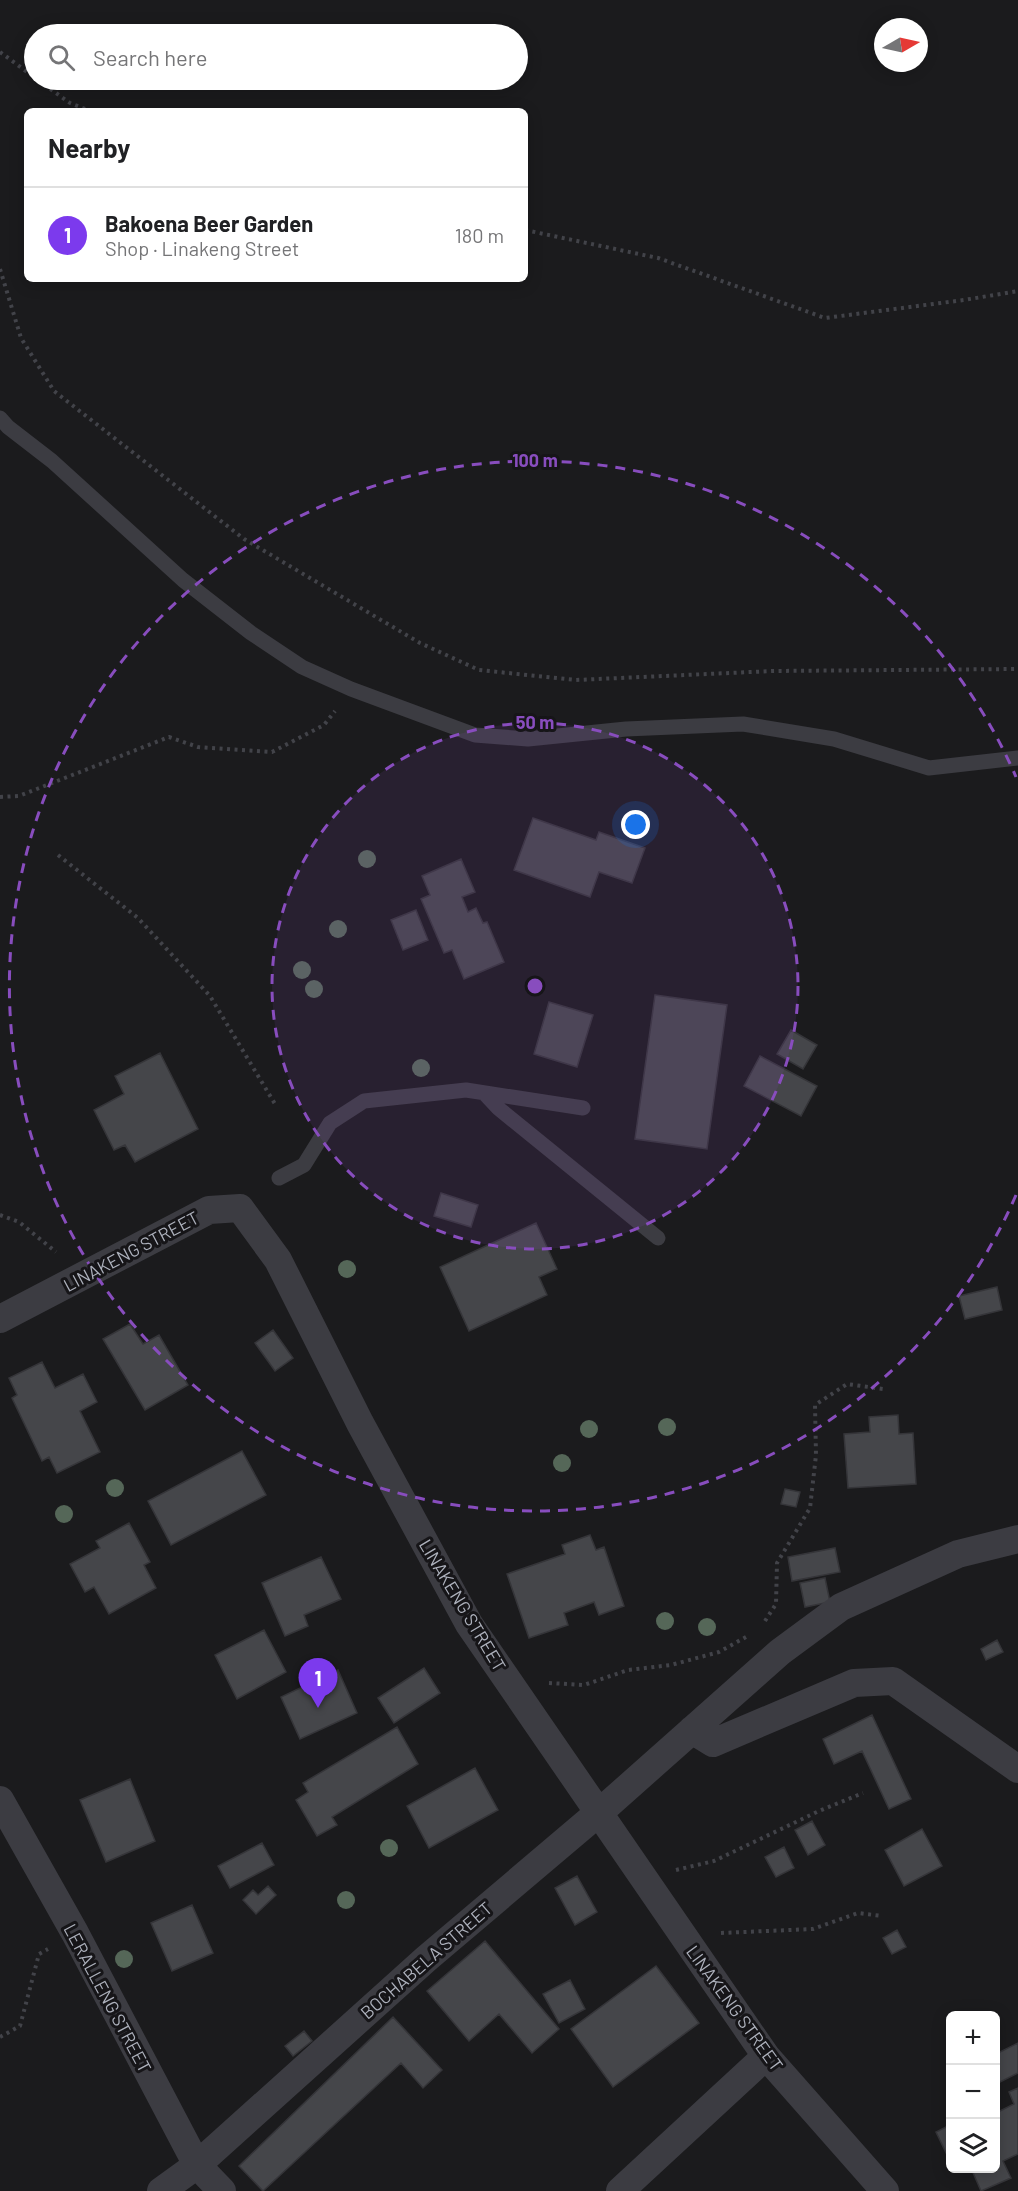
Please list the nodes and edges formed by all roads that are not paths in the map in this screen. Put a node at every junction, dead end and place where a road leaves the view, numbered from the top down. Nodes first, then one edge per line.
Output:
1 (0, 418) edge
2 (1018, 758) edge
3 (484, 1093) junction
4 (583, 1108) dead end
5 (279, 1178) dead end
6 (658, 1238) dead end
7 (0, 1319) edge
8 (1018, 1539) edge
9 (692, 1730) junction
10 (1018, 1769) edge
11 (0, 1800) edge
12 (598, 1812) junction
13 (766, 2056) junction
14 (197, 2165) junction
15 (161, 2191) edge
16 (222, 2191) edge
17 (620, 2191) edge
18 (885, 2191) edge

1 - 2 lane
3 - 4 lane
3 - 5 lane
3 - 6 lane
7 - 12 street, LINAKENG STREET
8 - 9 street, BOCHABELA STREET
9 - 10 street
9 - 12 street, BOCHABELA STREET
11 - 14 street, LERALLENG STREET
12 - 13 street, LINAKENG STREET
12 - 14 street, BOCHABELA STREET
13 - 17 street
13 - 18 street, LINAKENG STREET
14 - 15 street, BOCHABELA STREET
14 - 16 street, LERALLENG STREET

